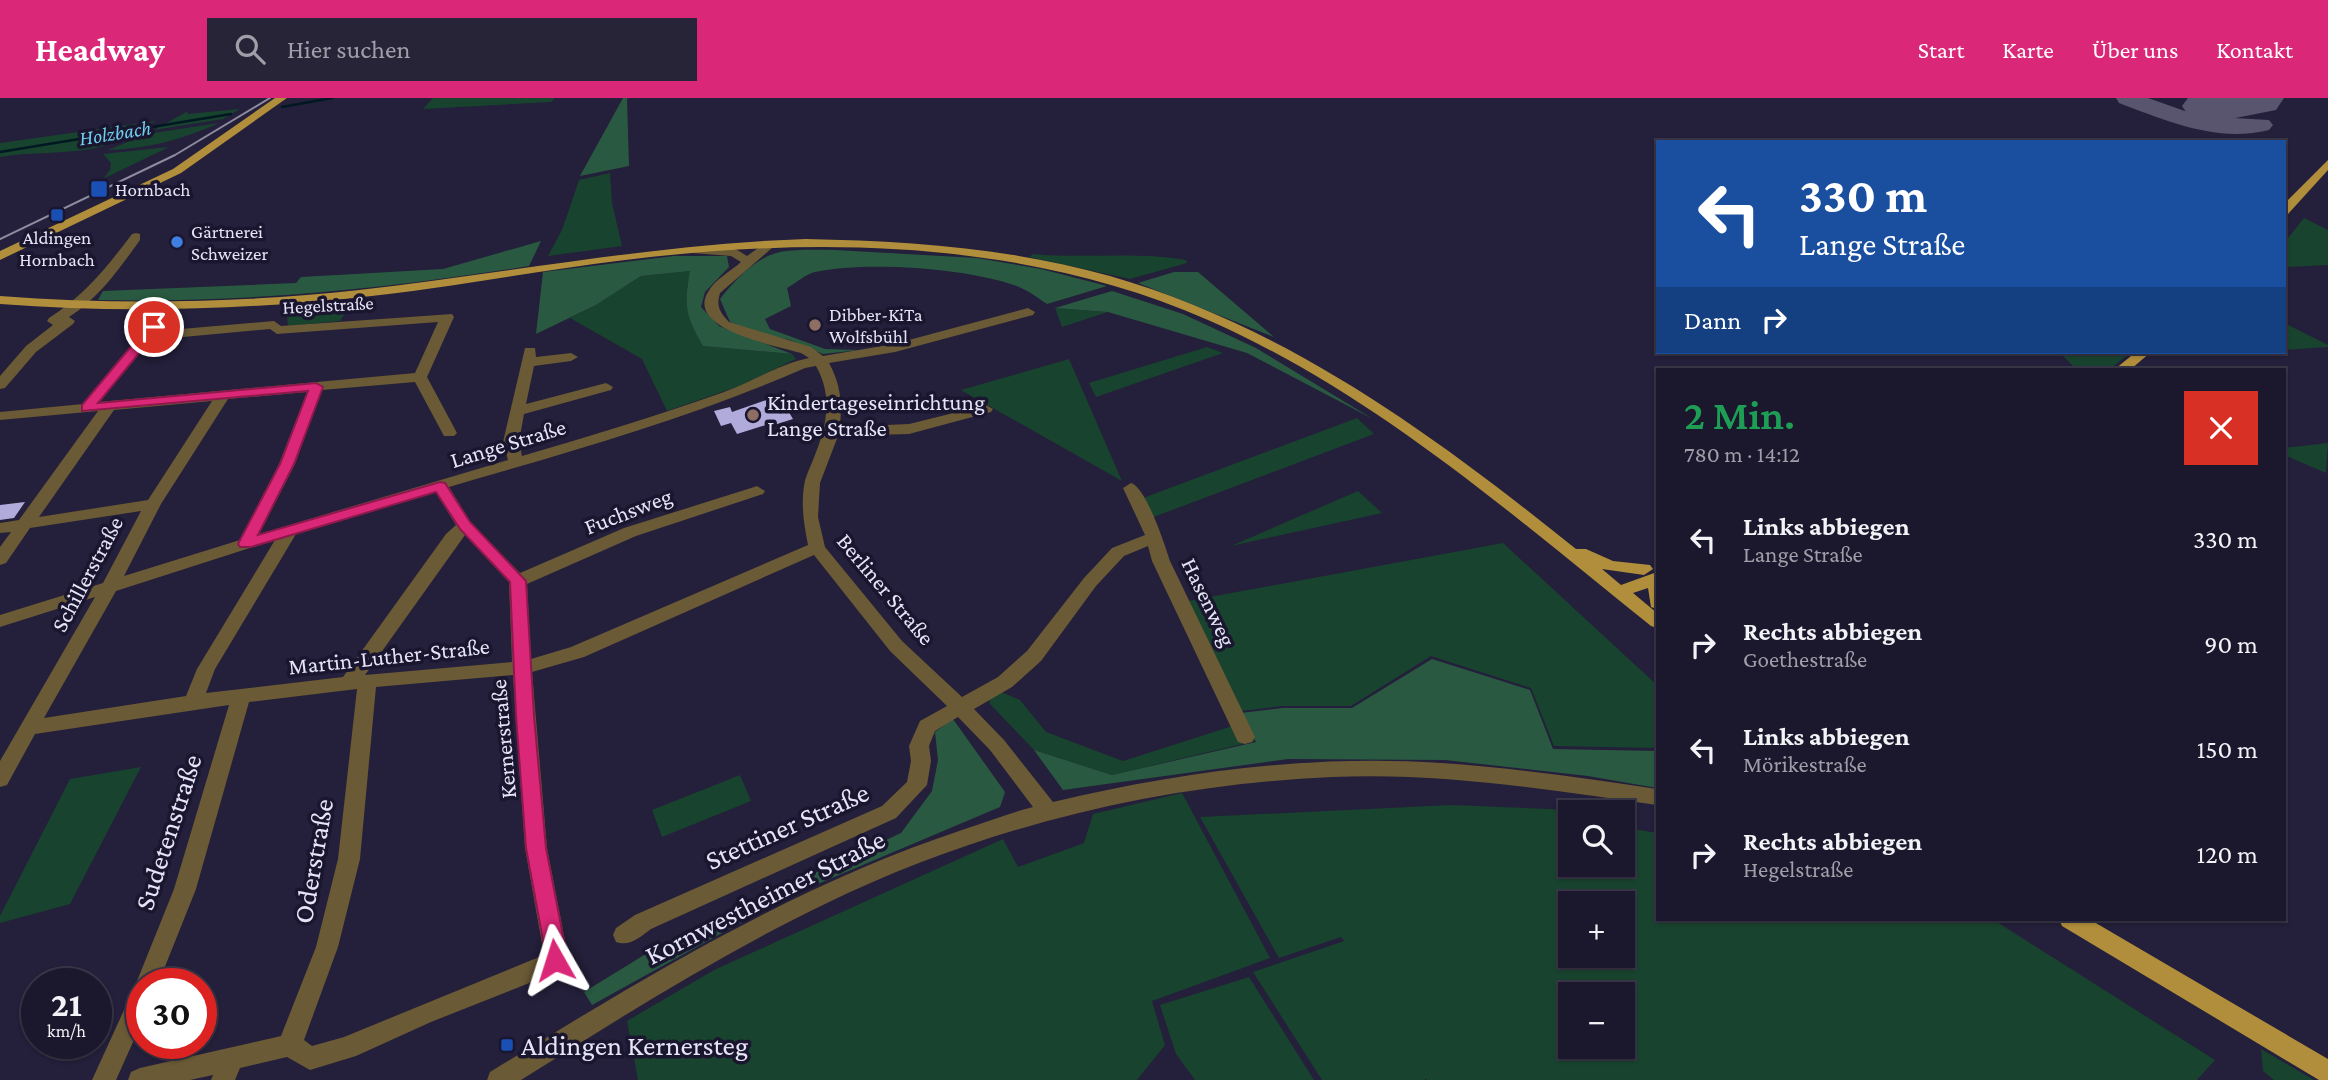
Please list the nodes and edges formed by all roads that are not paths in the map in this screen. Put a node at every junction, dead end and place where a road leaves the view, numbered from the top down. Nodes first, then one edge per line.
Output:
1 (282, 98) edge
2 (229, 134) junction
3 (2328, 163) edge
4 (2286, 209) edge
5 (136, 237) dead end
6 (768, 245) junction
7 (752, 246) junction
8 (0, 247) edge
9 (690, 249) junction
10 (0, 256) edge
11 (740, 266) junction
12 (0, 300) edge
13 (32, 303) junction
14 (83, 307) junction
15 (1028, 312) dead end
16 (53, 325) junction
17 (2141, 354) edge
18 (571, 356) dead end
19 (820, 360) junction
20 (17, 364) junction
21 (0, 365) edge
22 (2123, 368) edge
23 (420, 377) junction
24 (0, 385) edge
25 (316, 387) junction
26 (607, 387) dead end
27 (223, 395) junction
28 (109, 406) junction
29 (87, 408) junction
30 (986, 409) dead end
31 (517, 411) junction
32 (0, 416) edge
33 (832, 432) junction
34 (449, 433) dead end
35 (517, 464) junction
36 (440, 486) junction
37 (1131, 488) dead end
38 (757, 491) dead end
39 (153, 504) junction
40 (23, 525) junction
41 (465, 526) junction
42 (0, 528) edge
43 (290, 530) junction
44 (1154, 537) junction
45 (246, 544) junction
46 (817, 548) junction
47 (1566, 549) junction
48 (0, 559) edge
49 (1654, 573) edge
50 (518, 581) junction
51 (110, 586) junction
52 (1617, 590) junction
53 (1656, 593) edge
54 (0, 621) edge
55 (1656, 621) edge
56 (522, 668) junction
57 (358, 682) junction
58 (241, 696) junction
59 (193, 702) junction
60 (960, 707) junction
61 (29, 728) junction
62 (1245, 737) dead end
63 (0, 779) edge
64 (1656, 797) edge
65 (1047, 810) junction
66 (2073, 921) edge
67 (624, 935) dead end
68 (153, 968) edge
69 (126, 1030) edge
70 (290, 1045) junction
71 (228, 1070) edge
72 (2328, 1072) edge
73 (104, 1080) edge
74 (140, 1080) edge
75 (499, 1080) edge

1 - 2 main road
2 - 8 main road
2 - 10 main road
3 - 4 main road
5 - 14 street
6 - 7 main road
6 - 11 street
6 - 47 main road
7 - 9 main road
7 - 11 street
9 - 11 street
9 - 14 main road
11 - 19 street
12 - 13 main road
13 - 14 main road
13 - 16 street
14 - 16 street
15 - 19 street, Lange Straße
16 - 20 street
17 - 22 main road
18 - 31 street
19 - 33 street, Berliner Straße
19 - 35 street, Lange Straße
20 - 21 street
20 - 24 street
23 - 25 street
23 - 29 street, Hegelstraße
23 - 34 street
25 - 27 street
25 - 45 street
26 - 31 street
27 - 28 street
27 - 39 street, Schillerstraße
28 - 29 street
28 - 40 street
29 - 32 street
30 - 33 street
31 - 35 street
33 - 46 street, Berliner Straße
35 - 36 street, Lange Straße
36 - 41 street
36 - 43 street, Lange Straße
37 - 44 street, Hasenweg
38 - 50 street, Fuchsweg
39 - 40 street
39 - 51 street, Schillerstraße
40 - 42 street
40 - 48 street
41 - 50 street
41 - 57 street
43 - 45 street, Lange Straße
43 - 59 street
44 - 60 street
44 - 62 street, Hasenweg
45 - 51 street, Lange Straße
46 - 56 street, Martin-Luther-Straße
46 - 60 street, Berliner Straße
47 - 49 main road
47 - 52 main road
49 - 52 main road
49 - 53 main road
50 - 56 street, Kernerstraße
51 - 54 street, Lange Straße
51 - 61 street, Schillerstraße
52 - 55 main road
56 - 57 street, Martin-Luther-Straße
56 - 70 street, Kernerstraße
57 - 58 street, Martin-Luther-Straße
57 - 70 street, Oderstraße
58 - 59 street, Martin-Luther-Straße
58 - 68 street, Sudetenstraße
59 - 61 street, Martin-Luther-Straße
60 - 65 street, Berliner Straße
60 - 67 street, Stettiner Straße
61 - 63 street, Schillerstraße
64 - 65 street, Kornwestheimer Straße
65 - 75 street, Kornwestheimer Straße
66 - 72 main road
69 - 73 street
70 - 71 street
71 - 74 street

